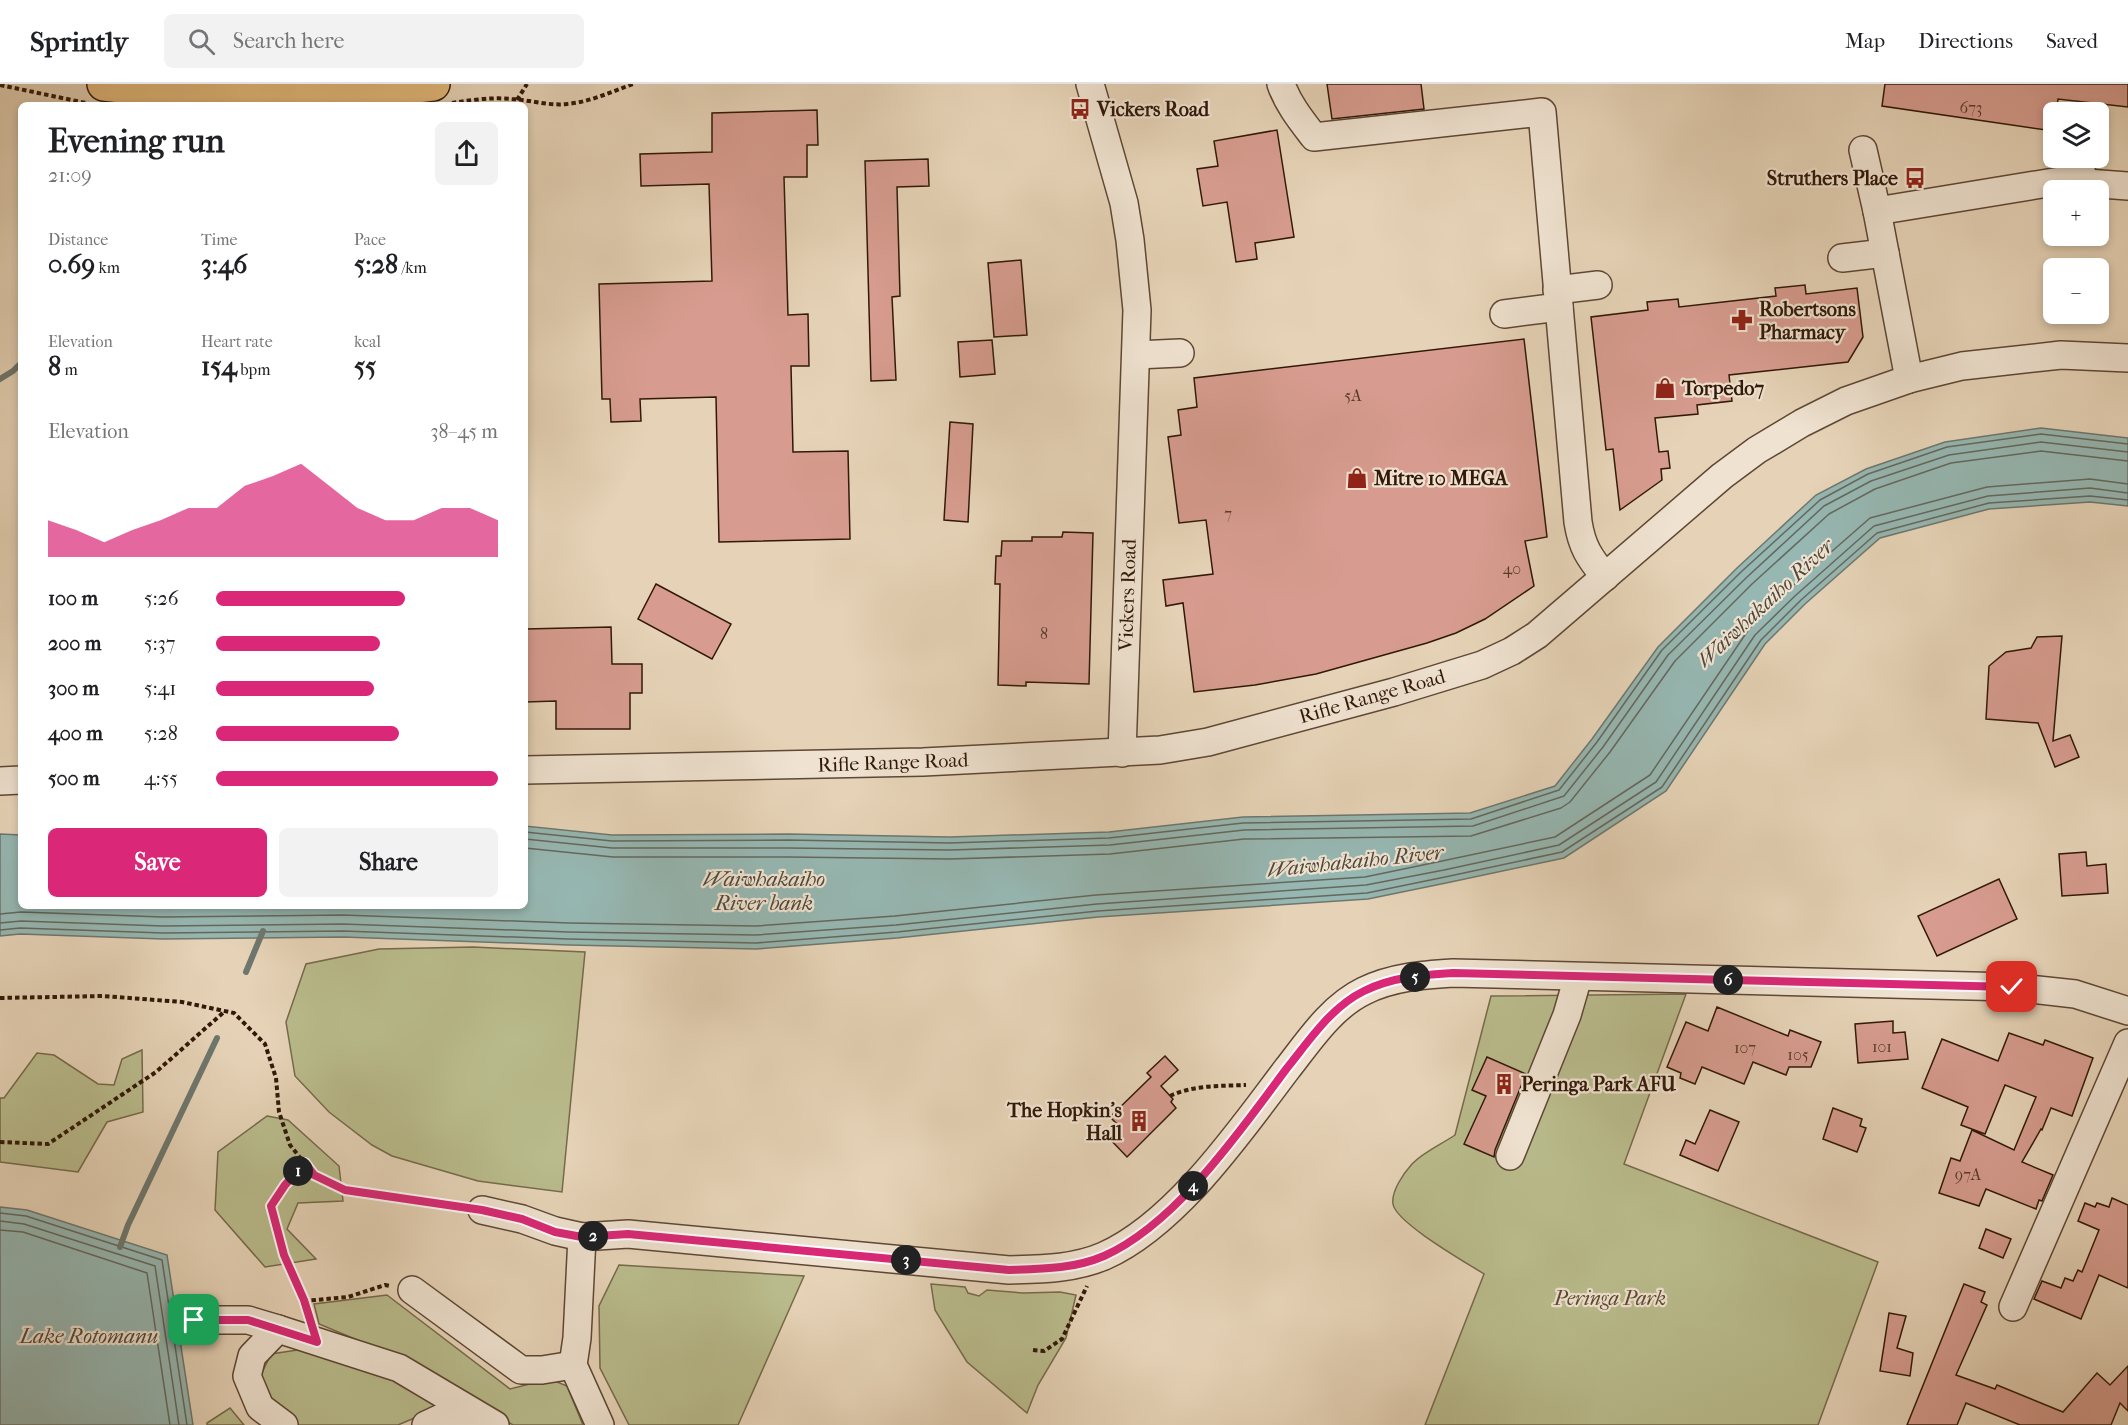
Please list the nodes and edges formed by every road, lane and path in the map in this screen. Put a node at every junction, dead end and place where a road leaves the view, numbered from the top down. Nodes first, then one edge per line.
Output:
1 (104, 84) edge
2 (527, 84) edge
3 (633, 84) edge
4 (1090, 84) edge
5 (1281, 84) edge
6 (0, 85) edge
7 (439, 94) edge
8 (517, 100) junction
9 (82, 102) edge
10 (1863, 150) dead end
11 (2081, 170) edge
12 (2128, 186) edge
13 (1877, 211) junction
14 (1885, 253) junction
15 (1842, 258) dead end
16 (1598, 285) dead end
17 (1558, 299) junction
18 (1504, 314) dead end
19 (1180, 353) dead end
20 (1136, 356) junction
21 (2128, 358) edge
22 (1909, 379) junction
23 (1605, 577) junction
24 (1122, 753) junction
25 (528, 770) edge
26 (18, 780) edge
27 (0, 781) edge
28 (1578, 977) junction
29 (0, 998) edge
30 (225, 1011) junction
31 (2128, 1011) edge
32 (2128, 1043) edge
33 (1250, 1085) dead end
34 (1170, 1096) dead end
35 (0, 1142) edge
36 (1510, 1156) dead end
37 (305, 1163) junction
38 (482, 1210) joint
39 (582, 1237) junction
40 (412, 1290) joint
41 (1082, 1296) dead end
42 (304, 1300) junction
43 (2013, 1307) dead end
44 (194, 1320) dead end
45 (278, 1329) junction
46 (317, 1342) junction
47 (1033, 1350) dead end
48 (573, 1365) junction
49 (490, 1421) edge
50 (284, 1425) edge
51 (426, 1425) edge
52 (600, 1425) edge

1 - 7 highway
2 - 8 path
3 - 8 path
4 - 20 street, Vickers Road
5 - 17 street
6 - 9 path
7 - 8 path
10 - 13 street
11 - 12 street
11 - 13 street
13 - 14 street
14 - 15 street
14 - 22 street
16 - 17 street
17 - 18 street
17 - 23 street
19 - 20 street
20 - 24 street, Vickers Road
21 - 22 street, Rifle Range Road
22 - 23 street, Rifle Range Road
23 - 24 street, Rifle Range Road
24 - 25 street, Rifle Range Road
26 - 27 street
28 - 31 street
28 - 36 street
28 - 39 street
29 - 30 path
30 - 35 path
30 - 37 path
32 - 43 street
33 - 34 path
37 - 38 path
37 - 42 path
38 - 39 street
39 - 48 street
40 - 42 path
40 - 48 street
41 - 47 path
42 - 46 path
44 - 45 street
45 - 46 street
45 - 50 street
46 - 49 street
48 - 52 street
49 - 51 street

